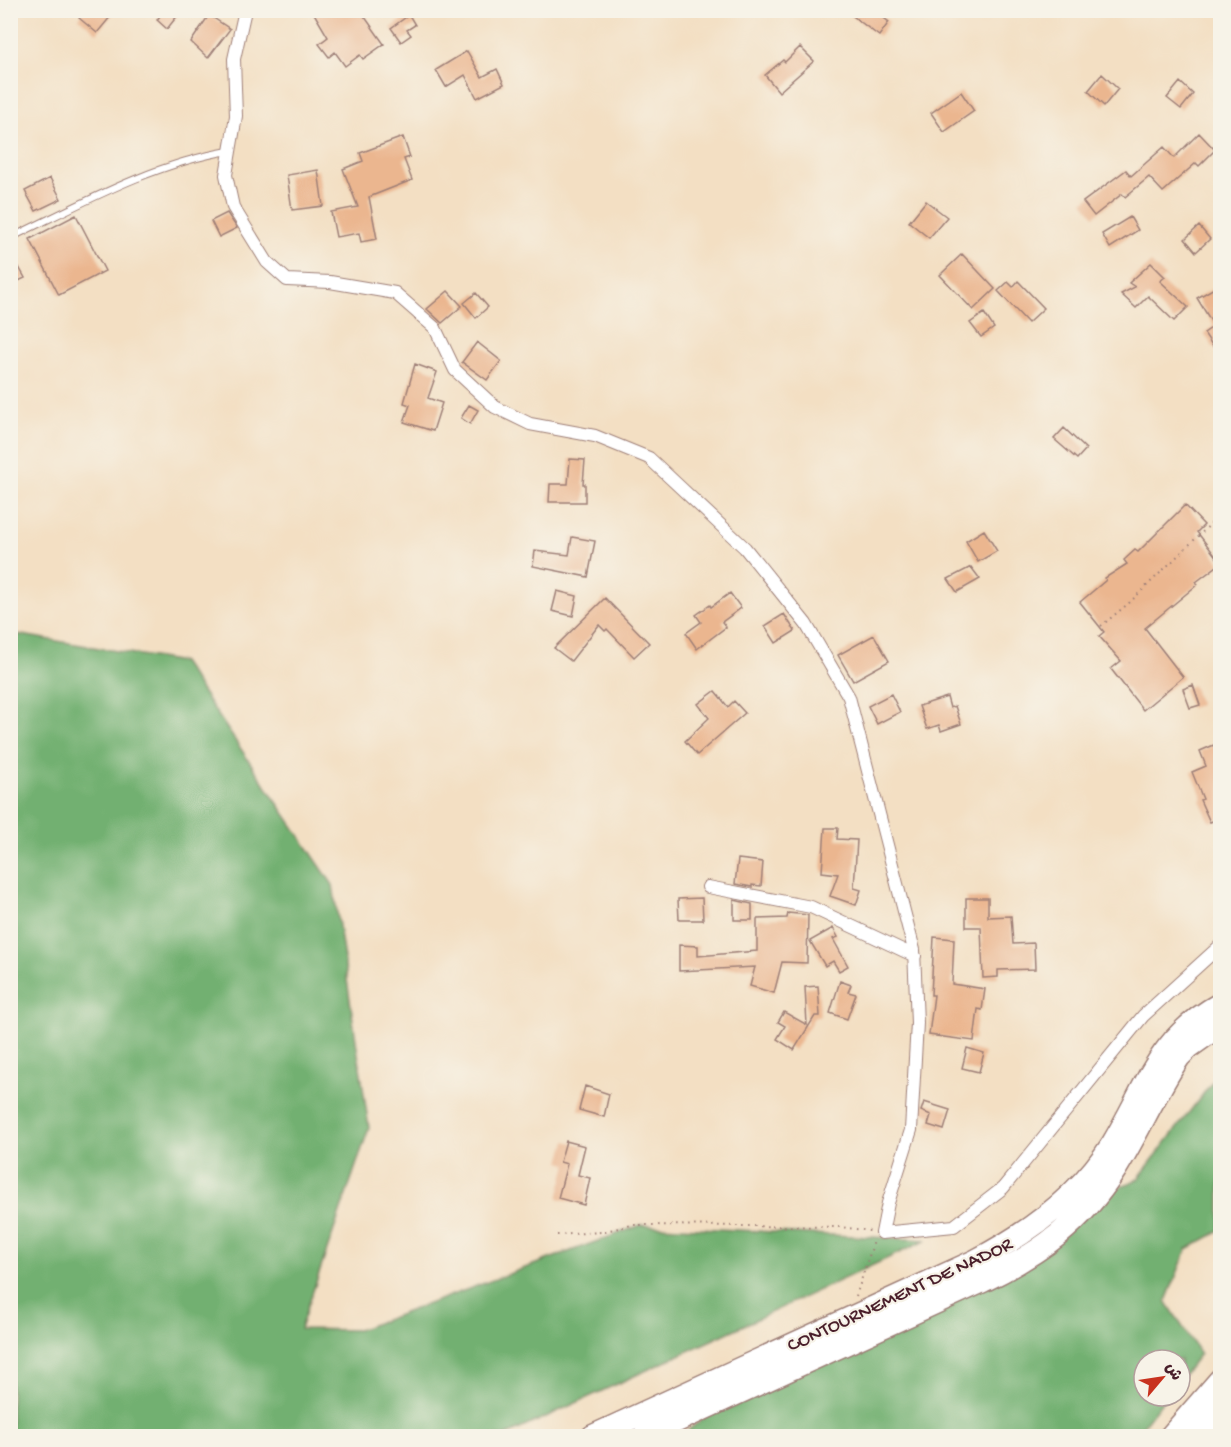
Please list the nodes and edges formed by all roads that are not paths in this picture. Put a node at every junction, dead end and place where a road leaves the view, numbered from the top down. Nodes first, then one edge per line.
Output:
1 (245, 10) edge
2 (230, 151) junction
3 (10, 238) edge
4 (708, 887) dead end
5 (1221, 946) edge
6 (915, 956) junction
7 (1221, 1004) edge
8 (1221, 1024) edge
9 (740, 1368) junction
10 (1221, 1380) edge
11 (750, 1389) junction
12 (1221, 1411) edge
13 (593, 1437) edge
14 (644, 1437) edge
15 (1172, 1437) edge
16 (1198, 1437) edge

1 - 2 street
2 - 3 lane
2 - 6 street
4 - 6 street
5 - 6 street
7 - 9 highway, CONTOURNEMENT DE NADOR
8 - 11 highway, CONTOURNEMENT DE NADOR
9 - 11 highway
9 - 13 highway, CONTOURNEMENT DE NADOR
10 - 15 highway
11 - 14 highway, CONTOURNEMENT DE NADOR
12 - 16 highway

